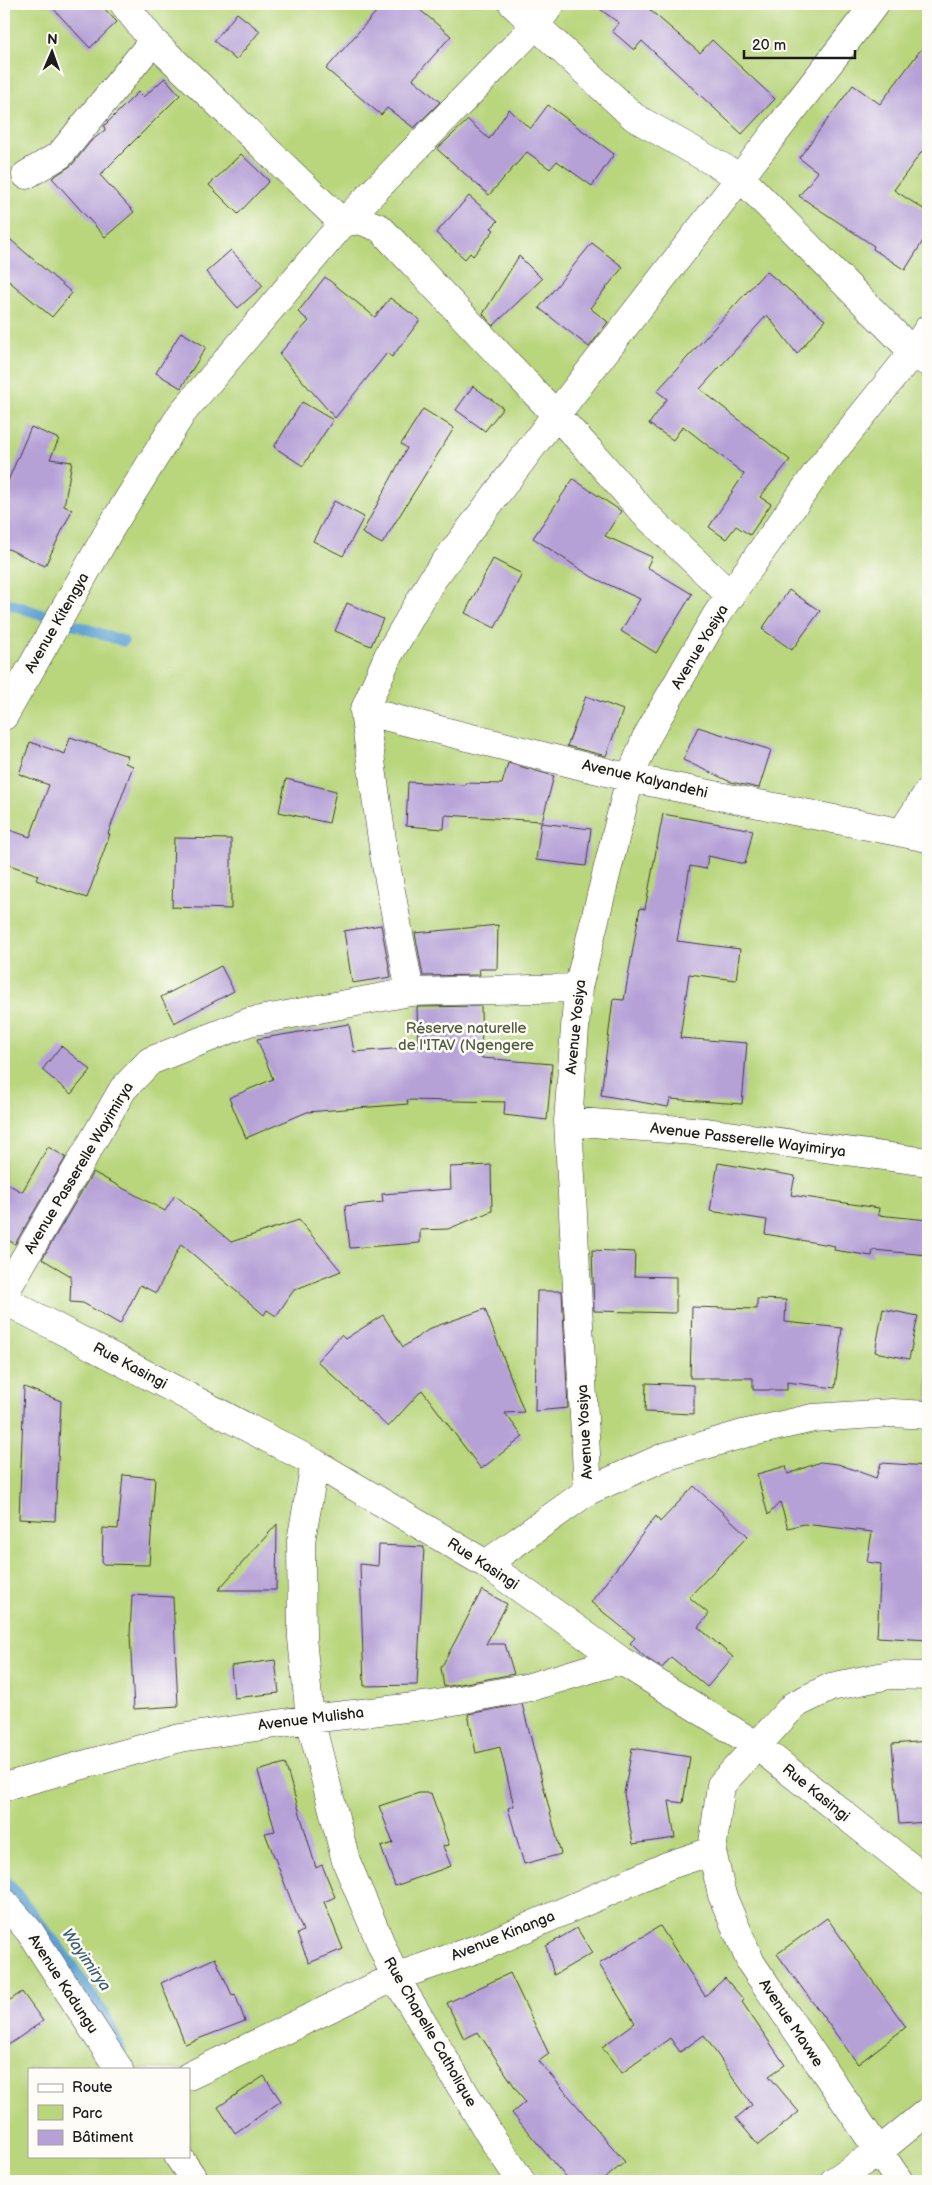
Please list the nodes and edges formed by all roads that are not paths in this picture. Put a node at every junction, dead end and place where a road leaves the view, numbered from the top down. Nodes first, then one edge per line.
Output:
1 (124, 4) edge
2 (513, 4) edge
3 (875, 4) edge
4 (544, 14) edge
5 (154, 41) junction
6 (26, 175) dead end
7 (740, 177) junction
8 (343, 223) junction
9 (928, 329) edge
10 (921, 357) edge
11 (555, 416) junction
12 (731, 596) junction
13 (364, 711) junction
14 (4, 716) edge
15 (630, 778) junction
16 (928, 792) edge
17 (916, 834) edge
18 (578, 988) junction
19 (410, 992) junction
20 (568, 1121) junction
21 (928, 1162) edge
22 (4, 1294) edge
23 (4, 1300) edge
24 (928, 1415) edge
25 (316, 1463) junction
26 (588, 1491) junction
27 (486, 1564) junction
28 (620, 1660) junction
29 (928, 1676) edge
30 (310, 1718) junction
31 (756, 1745) junction
32 (4, 1788) edge
33 (712, 1851) junction
34 (928, 1881) edge
35 (4, 1902) edge
36 (395, 1977) junction
37 (118, 2068) edge
38 (190, 2076) edge
39 (928, 2111) edge
40 (878, 2152) junction
41 (179, 2158) edge
42 (195, 2181) edge
43 (521, 2181) edge
44 (834, 2181) edge
45 (899, 2181) edge

1 - 5 street
2 - 4 street
3 - 7 street
4 - 7 street
4 - 8 street, Avenue Kitengya
5 - 6 street
5 - 8 street
7 - 10 street
7 - 11 street
8 - 11 street
8 - 14 street, Avenue Kitengya
9 - 10 street, Avenue Yosiya
10 - 12 street, Avenue Yosiya
11 - 12 street
11 - 13 street
12 - 15 street, Avenue Yosiya
13 - 15 street, Avenue Kalyandehi
13 - 19 street
15 - 17 street, Avenue Kalyandehi
15 - 18 street, Avenue Yosiya
16 - 17 street
18 - 19 street, Avenue Passerelle Wayimirya
18 - 20 street, Avenue Yosiya
19 - 22 street, Avenue Passerelle Wayimirya
20 - 21 street, Avenue Passerelle Wayimirya
20 - 26 street, Avenue Yosiya
23 - 25 street, Rue Kasingi
24 - 26 street
25 - 27 street, Rue Kasingi
25 - 30 street, Rue Chapelle Catholique
26 - 27 street
27 - 28 street, Rue Kasingi
28 - 30 street, Avenue Mulisha
28 - 31 street, Rue Kasingi
29 - 31 street
30 - 32 street, Avenue Mulisha
30 - 36 street, Rue Chapelle Catholique
31 - 33 street
31 - 34 street, Rue Kasingi
33 - 36 street, Avenue Kinanga
33 - 40 street, Avenue Mavwe
35 - 37 street, Avenue Kadungu
36 - 38 street, Avenue Kinanga
36 - 43 street, Rue Chapelle Catholique
39 - 40 street
40 - 44 street
40 - 45 street, Avenue Mavwe
41 - 42 street

